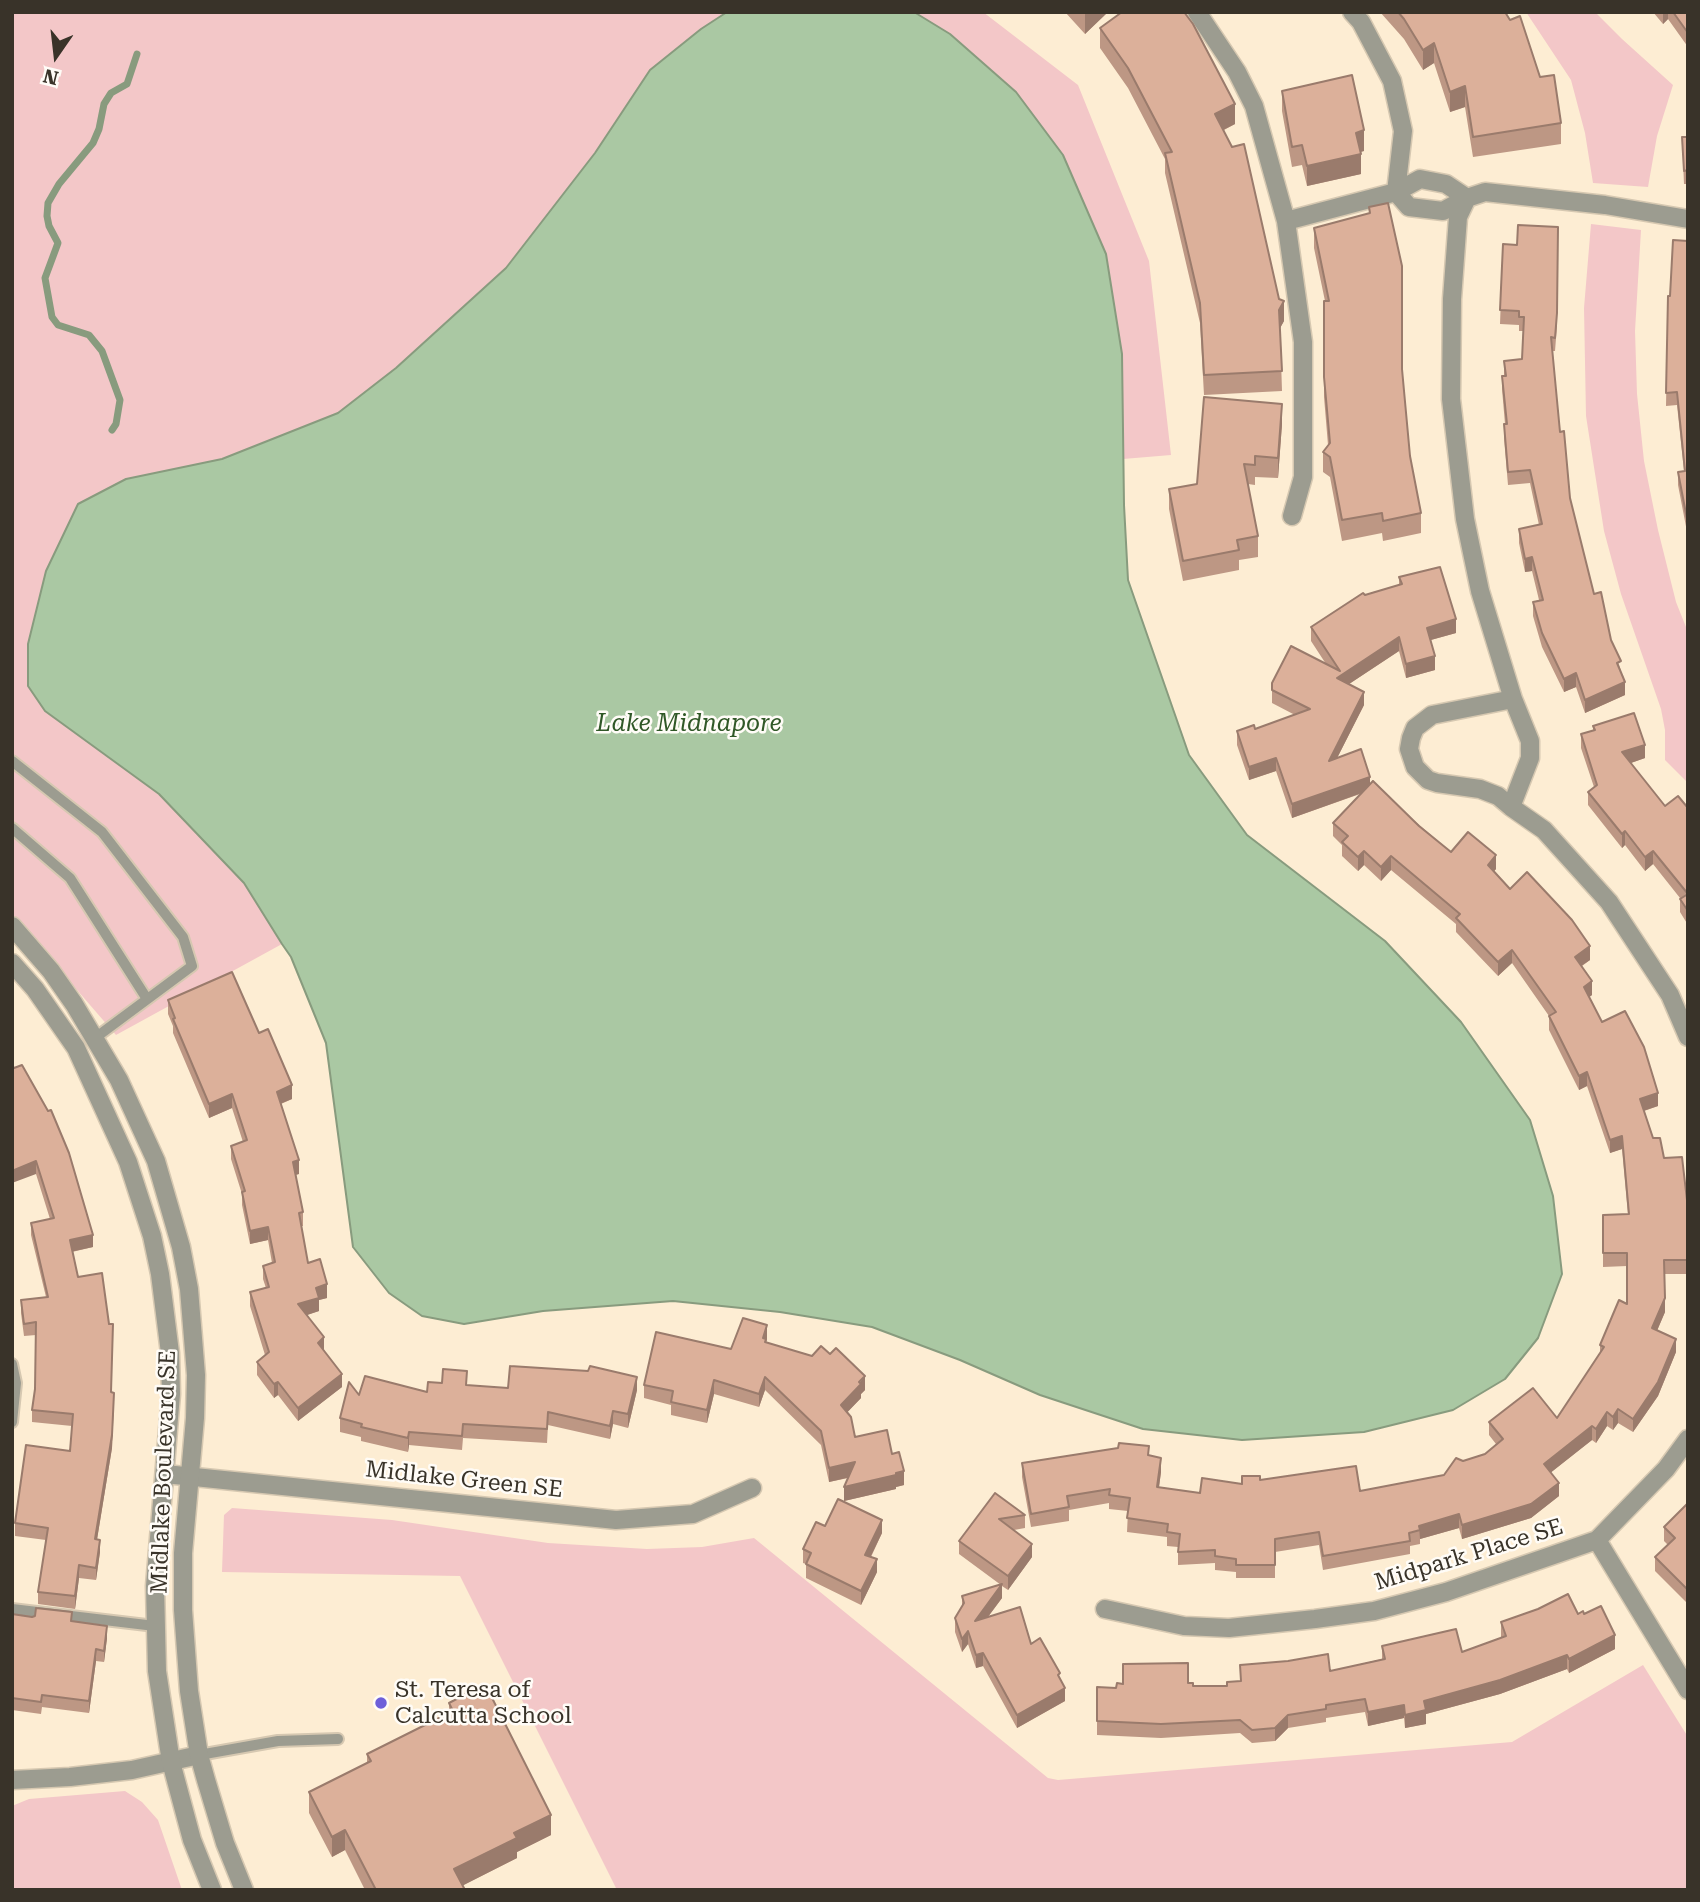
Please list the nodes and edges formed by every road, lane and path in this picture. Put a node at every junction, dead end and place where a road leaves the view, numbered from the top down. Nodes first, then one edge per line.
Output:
1 (1197, 12) edge
2 (1352, 12) edge
3 (1396, 192) junction
4 (1467, 198) junction
5 (1688, 219) edge
6 (1286, 221) junction
7 (1292, 516) dead end
8 (1513, 699) junction
9 (12, 761) edge
10 (1511, 807) junction
11 (12, 828) edge
12 (12, 926) edge
13 (12, 962) edge
14 (148, 999) junction
15 (1688, 1037) edge
16 (95, 1038) junction
17 (76, 1048) junction
18 (12, 1364) edge
19 (12, 1423) edge
20 (1688, 1439) edge
21 (165, 1474) junction
22 (190, 1476) junction
23 (752, 1488) dead end
24 (1597, 1540) junction
25 (12, 1609) edge
26 (1105, 1609) dead end
27 (155, 1626) junction
28 (1688, 1690) edge
29 (338, 1739) dead end
30 (199, 1755) junction
31 (171, 1762) junction
32 (12, 1780) edge
33 (212, 1890) edge
34 (244, 1890) edge

1 - 6 street
2 - 3 street
3 - 4 street
3 - 4 street
3 - 6 street
4 - 5 street
4 - 8 street
6 - 7 street
8 - 10 street
8 - 10 street
9 - 14 lane
10 - 15 street
11 - 14 lane
12 - 16 street, Midlake Boulevard SE
13 - 17 street, Midlake Boulevard SE
14 - 16 lane
16 - 17 street
16 - 22 street, Midlake Boulevard SE
17 - 21 street, Midlake Boulevard SE
18 - 19 lane
20 - 24 street
21 - 22 street, Midlake Green SE
21 - 27 street, Midlake Boulevard SE
22 - 23 street, Midlake Green SE
22 - 30 street, Midlake Boulevard SE
24 - 26 street, Midpark Place SE
24 - 28 street
25 - 27 lane
27 - 31 street, Midlake Boulevard SE
29 - 30 lane
30 - 31 street
30 - 34 street, Midlake Boulevard SE
31 - 32 street
31 - 33 street, Midlake Boulevard SE

